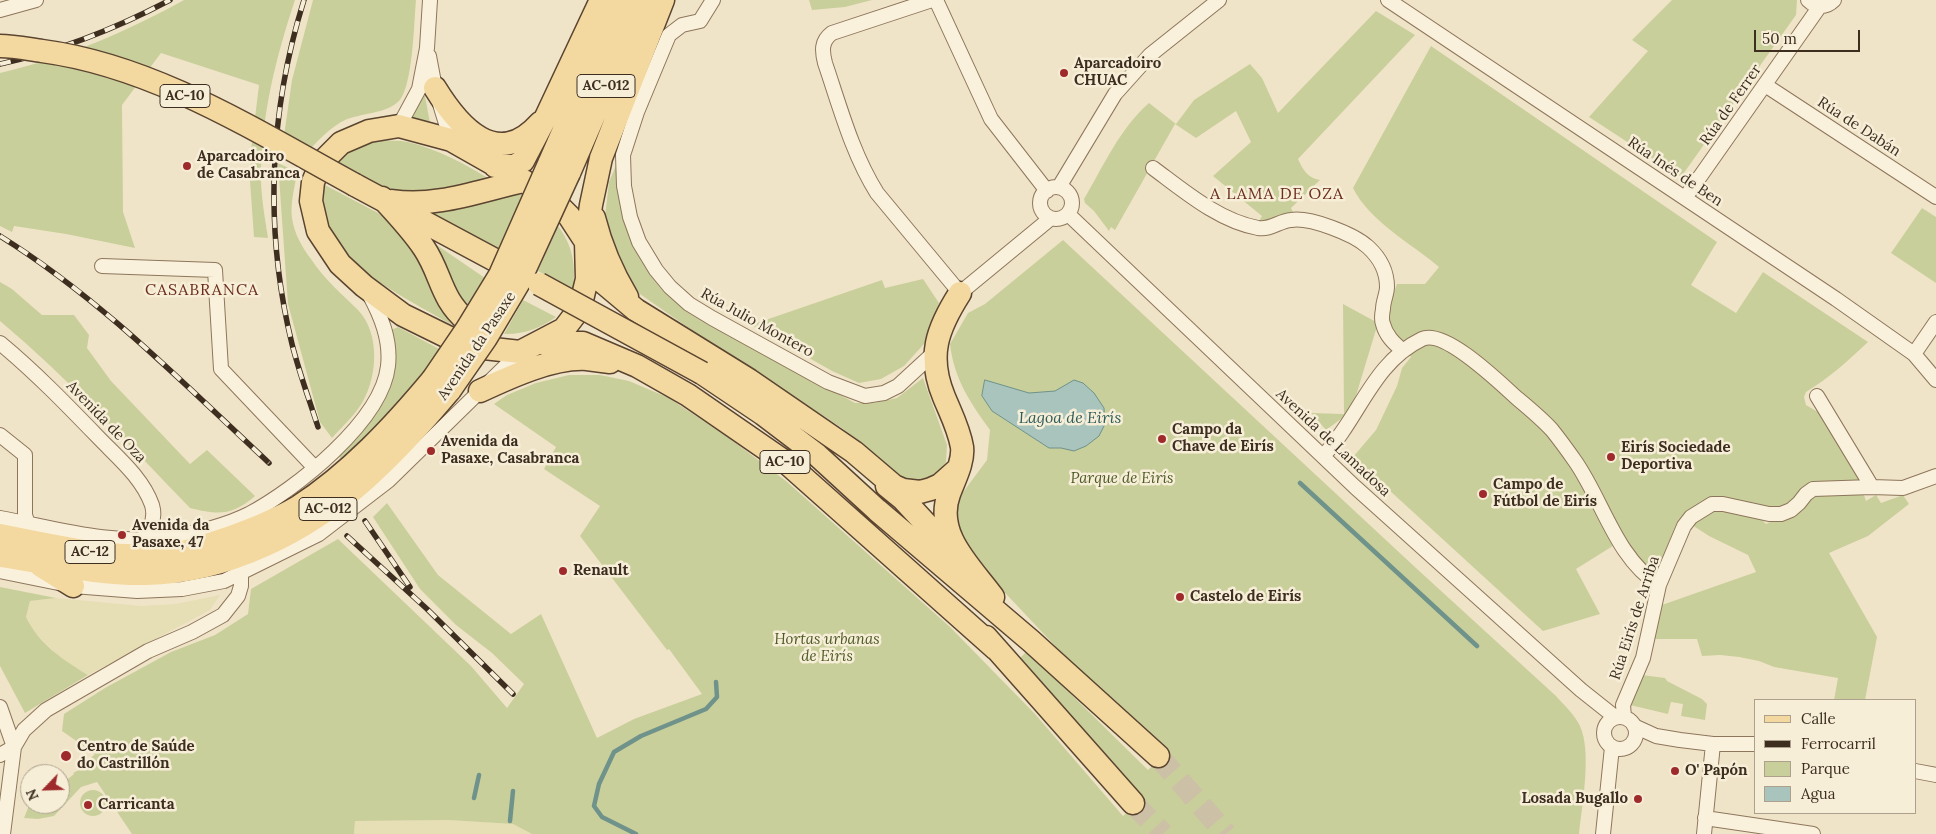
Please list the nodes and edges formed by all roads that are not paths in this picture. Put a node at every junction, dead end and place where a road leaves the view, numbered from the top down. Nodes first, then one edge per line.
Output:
1 (36, 0) edge
2 (430, 0) edge
3 (601, 0) edge
4 (621, 0) edge
5 (644, 0) edge
6 (663, 0) edge
7 (713, 0) edge
8 (932, 0) edge
9 (936, 0) edge
10 (1220, 0) edge
11 (1834, 0) edge
12 (1395, 2) edge
13 (1814, 3) edge
14 (0, 10) edge
15 (0, 46) edge
16 (427, 48) junction
17 (1765, 85) junction
18 (435, 88) junction
19 (547, 115) junction
20 (399, 126) junction
21 (451, 140) junction
22 (495, 166) junction
23 (559, 168) junction
24 (1153, 168) dead end
25 (524, 181) junction
26 (1053, 189) junction
27 (1936, 197) edge
28 (382, 198) junction
29 (1684, 198) junction
30 (591, 205) junction
31 (1068, 214) junction
32 (1051, 218) junction
33 (587, 251) junction
34 (102, 266) dead end
35 (364, 286) junction
36 (960, 294) junction
37 (636, 310) junction
38 (1936, 322) edge
39 (564, 329) junction
40 (0, 343) edge
41 (528, 347) junction
42 (1403, 351) junction
43 (935, 352) junction
44 (1914, 354) junction
45 (637, 366) junction
46 (1936, 380) edge
47 (480, 391) junction
48 (1817, 396) dead end
49 (0, 435) edge
50 (831, 438) junction
51 (1323, 456) junction
52 (315, 468) junction
53 (958, 469) junction
54 (1936, 476) edge
55 (1872, 487) junction
56 (877, 510) junction
57 (0, 518) edge
58 (28, 524) junction
59 (0, 536) edge
60 (142, 540) junction
61 (0, 556) edge
62 (32, 560) junction
63 (168, 563) junction
64 (0, 571) edge
65 (241, 573) junction
66 (1659, 584) junction
67 (73, 586) junction
68 (995, 600) junction
69 (1031, 640) junction
70 (996, 649) junction
71 (0, 707) edge
72 (1620, 722) junction
73 (1656, 736) junction
74 (1713, 744) junction
75 (1754, 744) edge
76 (1622, 746) junction
77 (14, 747) junction
78 (0, 755) edge
79 (1158, 756) tunnel mouth
80 (1916, 771) edge
81 (1936, 775) edge
82 (1133, 803) tunnel mouth
83 (1705, 818) junction
84 (3, 834) edge
85 (1603, 834) edge
86 (1704, 834) edge
87 (1813, 834) edge

1 - 14 street
2 - 16 street
3 - 19 main road
4 - 23 main road, Avenida da Pasaxe / AC-012
5 - 23 main road, Avenida da Pasaxe / AC-012
6 - 30 main road
7 - 43 street, Rúa Julio Montero
8 - 36 street
9 - 26 street
10 - 26 street
11 - 13 street, Rúa de Ferrer
12 - 29 street, Rúa Inés de Ben
13 - 17 street, Rúa de Ferrer
15 - 28 main road, AC-10, bridge
16 - 18 street
16 - 20 street
17 - 27 street, Rúa de Dabán
17 - 29 street, Rúa de Ferrer
18 - 19 main road
18 - 21 street
19 - 22 main road
20 - 21 main road
20 - 35 main road
21 - 22 main road
22 - 25 main road
23 - 63 main road, Avenida da Pasaxe / AC-012, bridge
24 - 42 street
25 - 28 main road
25 - 33 main road
26 - 31 street
26 - 32 street
28 - 39 main road
28 - 56 main road, AC-10, bridge
29 - 44 street, Rúa Inés de Ben
30 - 33 main road
30 - 37 main road, AC-10
31 - 32 street
31 - 51 street, Avenida de Lamadosa
32 - 36 street
33 - 37 main road, AC-10
33 - 39 main road
34 - 52 street
35 - 41 main road
35 - 52 street
36 - 43 main road
37 - 50 main road, AC-10
38 - 44 street
39 - 41 main road
40 - 60 street, Avenida de Oza
41 - 45 main road, AC-10
41 - 47 street, Avenida da Pasaxe
42 - 51 street
42 - 66 street
43 - 53 main road
44 - 46 street, Rúa Inés de Ben
45 - 47 main road
45 - 70 main road, AC-10
47 - 65 street, Avenida da Pasaxe
48 - 55 street
49 - 58 street
50 - 53 main road
50 - 68 main road, AC-10
51 - 72 street, Avenida de Lamadosa
52 - 60 street
53 - 68 main road
54 - 55 street, Rúa Eirís de Arriba
55 - 66 street, Rúa Eirís de Arriba
56 - 69 main road, AC-10
56 - 70 main road, AC-10
57 - 58 street
58 - 60 street
59 - 63 main road, Avenida da Pasaxe / AC-12
61 - 62 main road, Avenida da Pasaxe / AC-12
62 - 63 main road, Avenida da Pasaxe / AC-12
62 - 67 main road
64 - 67 street, Avenida da Pasaxe
65 - 67 street, Avenida da Pasaxe
65 - 77 street
66 - 72 street, Rúa Eirís de Arriba
68 - 69 main road, AC-10
69 - 79 main road, AC-10
70 - 82 main road, AC-10
71 - 77 street
72 - 73 street, Avenida de Lamadosa
72 - 76 street, Rúa Eirís de Arriba
72 - 76 street
73 - 74 street
73 - 76 street
74 - 75 street
74 - 83 street
76 - 85 street
77 - 78 street
77 - 84 street
80 - 81 street
83 - 86 street
83 - 87 street

